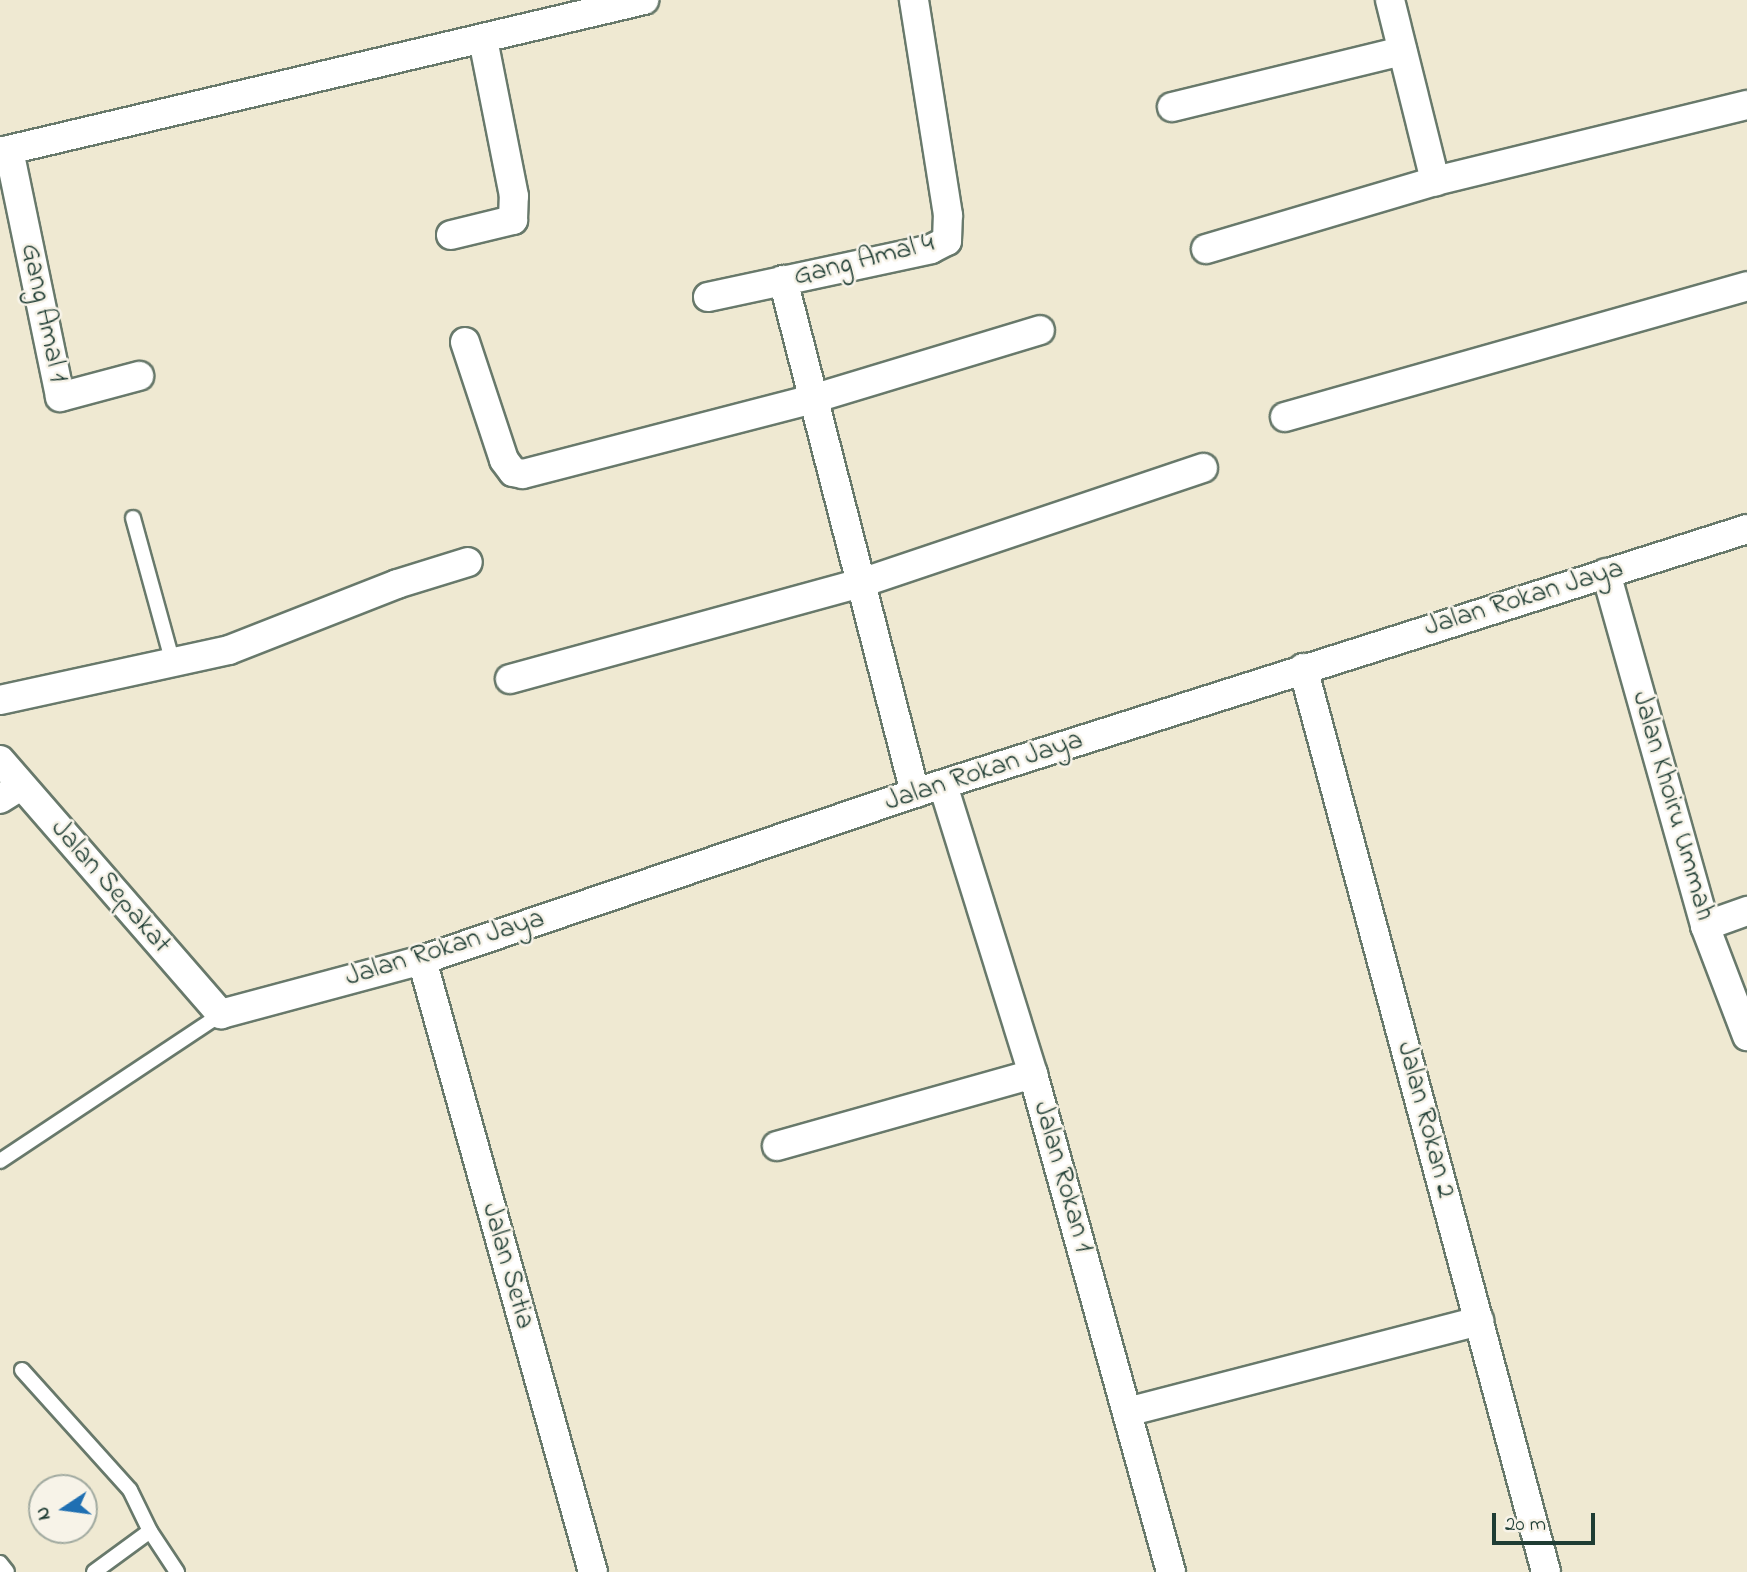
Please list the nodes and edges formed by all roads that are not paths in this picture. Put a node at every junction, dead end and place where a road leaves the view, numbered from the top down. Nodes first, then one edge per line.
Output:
1 (644, 0) edge
2 (914, 0) edge
3 (1390, 0) edge
4 (483, 39) junction
5 (1402, 51) junction
6 (1747, 105) edge
7 (1172, 107) dead end
8 (4, 151) edge
9 (1435, 181) junction
10 (451, 235) dead end
11 (1206, 249) dead end
12 (783, 280) junction
13 (1747, 286) edge
14 (708, 297) dead end
15 (1040, 330) dead end
16 (465, 342) dead end
17 (139, 376) dead end
18 (812, 399) junction
19 (1285, 417) dead end
20 (1203, 468) dead end
21 (134, 518) dead end
22 (1747, 529) edge
23 (468, 562) dead end
24 (1606, 573) junction
25 (858, 583) junction
26 (173, 663) junction
27 (1303, 668) junction
28 (510, 679) dead end
29 (0, 700) edge
30 (0, 760) edge
31 (943, 785) junction
32 (10, 792) edge
33 (915, 793) junction
34 (1747, 911) edge
35 (1705, 926) junction
36 (422, 960) junction
37 (221, 1014) junction
38 (1747, 1036) edge
39 (1033, 1074) junction
40 (777, 1146) dead end
41 (0, 1161) edge
42 (1479, 1321) junction
43 (22, 1370) dead end
44 (1127, 1412) junction
45 (150, 1531) junction
46 (0, 1563) edge
47 (7, 1572) edge
48 (94, 1572) edge
49 (177, 1572) edge
50 (593, 1572) edge
51 (1171, 1572) edge
52 (1546, 1572) edge

1 - 4 street
2 - 12 street, Gang Amal 4
3 - 5 street
4 - 8 street
4 - 10 street
5 - 7 street
5 - 9 street
6 - 9 street
8 - 17 street, Gang Amal 1
9 - 11 street
12 - 14 street, Gang Amal 4
12 - 18 street
13 - 19 street
15 - 18 street
16 - 18 street
18 - 25 street
20 - 25 street
21 - 26 lane
22 - 24 street, Jalan Rokan Jaya
23 - 26 street
24 - 27 street, Jalan Rokan Jaya
24 - 35 street, Jalan Khoiru Ummah
25 - 28 street
25 - 33 street
26 - 29 street
27 - 31 street, Jalan Rokan Jaya
27 - 42 street, Jalan Rokan 2
30 - 32 street, Jalan Sepakat
31 - 33 street, Jalan Rokan Jaya
31 - 39 street, Jalan Rokan 1
32 - 37 street, Jalan Sepakat
33 - 36 street, Jalan Rokan Jaya
34 - 35 street
35 - 38 street, Jalan Khoiru Ummah
36 - 37 street, Jalan Rokan Jaya
36 - 50 street, Jalan Setia
37 - 41 lane
39 - 40 street
39 - 44 street, Jalan Rokan 1
42 - 44 street
42 - 52 street, Jalan Rokan 2
43 - 45 lane
44 - 51 street, Jalan Rokan 1
45 - 48 lane
45 - 49 lane
46 - 47 lane

